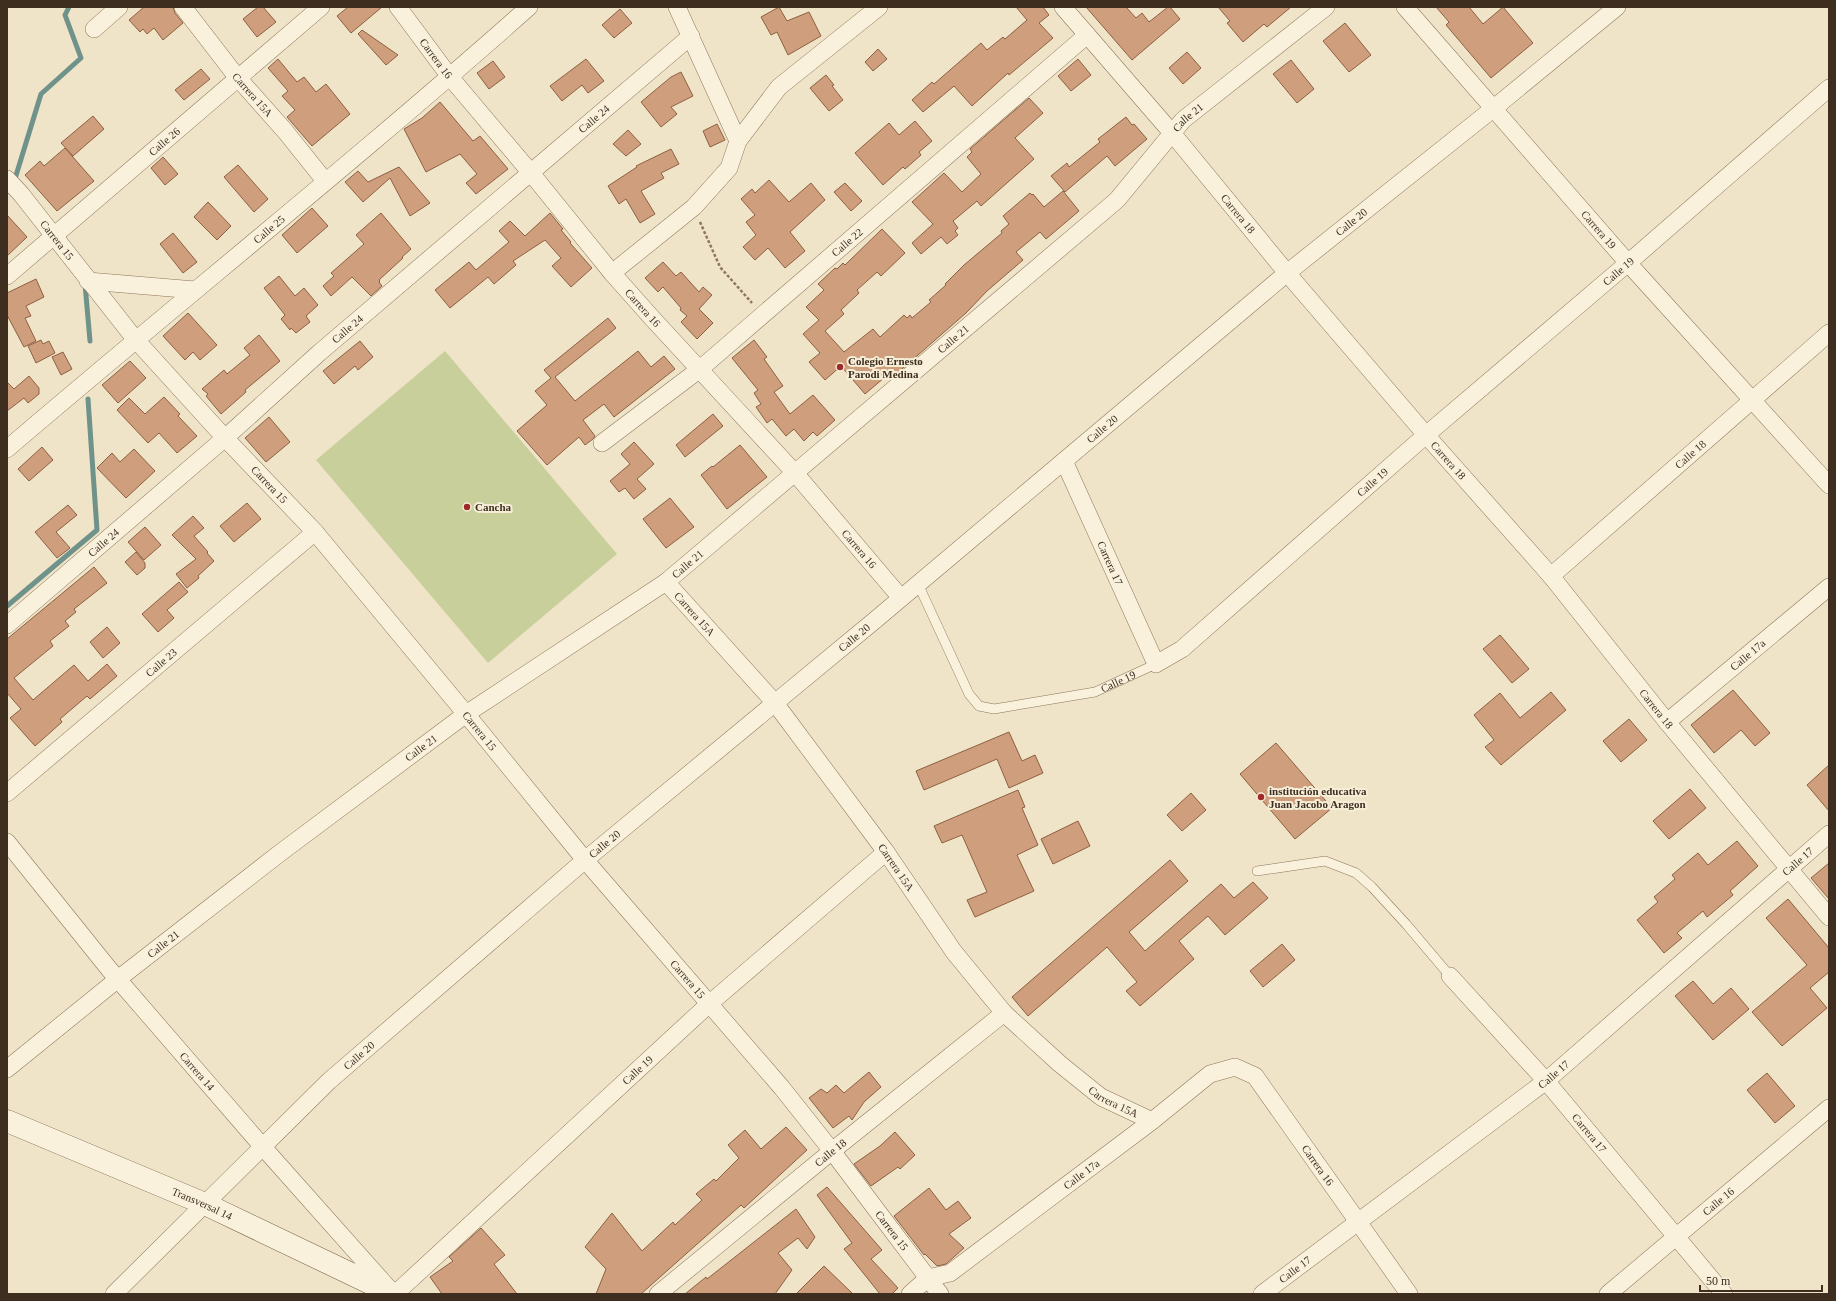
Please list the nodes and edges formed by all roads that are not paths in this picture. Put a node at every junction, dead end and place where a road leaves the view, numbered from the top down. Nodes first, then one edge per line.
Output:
1 (119, 7) edge
2 (183, 7) edge
3 (321, 7) edge
4 (398, 7) edge
5 (529, 7) edge
6 (879, 7) edge
7 (1063, 7) edge
8 (1326, 7) edge
9 (1405, 7) edge
10 (1617, 7) edge
11 (680, 8) edge
12 (94, 28) dead end
13 (1087, 35) junction
14 (691, 36) junction
15 (237, 77) junction
16 (450, 78) junction
17 (1829, 88) edge
18 (1494, 108) junction
19 (1172, 133) junction
20 (738, 141) junction
21 (531, 173) junction
22 (7, 179) edge
23 (325, 181) junction
24 (53, 236) junction
25 (1628, 263) junction
26 (612, 272) junction
27 (1287, 273) junction
28 (7, 276) edge
29 (88, 281) junction
30 (195, 290) junction
31 (1829, 333) edge
32 (135, 339) junction
33 (700, 369) junction
34 (1752, 399) junction
35 (1426, 435) junction
36 (225, 438) junction
37 (602, 443) dead end
38 (7, 449) edge
39 (1064, 461) junction
40 (795, 473) junction
41 (1829, 485) edge
42 (314, 532) junction
43 (1551, 576) junction
44 (666, 582) junction
45 (918, 584) junction
46 (1829, 587) edge
47 (901, 598) junction
48 (7, 625) edge
49 (1156, 664) junction
50 (775, 703) junction
51 (466, 714) junction
52 (1666, 722) junction
53 (7, 793) edge
54 (1829, 834) edge
55 (7, 842) edge
56 (886, 852) junction
57 (585, 860) junction
58 (1789, 869) junction
59 (1257, 872) dead end
60 (1829, 917) edge
61 (1450, 976) joint
62 (118, 979) junction
63 (709, 1004) junction
64 (1004, 1014) junction
65 (7, 1069) edge
66 (1210, 1074) joint
67 (1546, 1081) junction
68 (1829, 1108) edge
69 (7, 1121) edge
70 (1152, 1121) junction
71 (262, 1146) junction
72 (832, 1151) junction
73 (205, 1204) junction
74 (1360, 1222) junction
75 (1675, 1237) junction
76 (950, 1273) junction
77 (928, 1278) junction
78 (114, 1294) edge
79 (394, 1294) edge
80 (658, 1294) edge
81 (910, 1294) edge
82 (940, 1294) edge
83 (1262, 1294) edge
84 (1409, 1294) edge
85 (1608, 1294) edge
86 (1724, 1294) edge

1 - 12 street
2 - 15 street, Carrera 15A
3 - 15 street, Calle 26
4 - 16 street, Carrera 16
5 - 16 street, Calle 25
6 - 20 street
7 - 13 street, Carrera 18
8 - 19 street, Calle 21
9 - 18 street, Carrera 19
10 - 18 street, Calle 20
11 - 14 street
13 - 19 street, Carrera 18
13 - 33 street, Calle 22
14 - 20 street
14 - 21 street, Calle 24
15 - 23 street, Carrera 15A
15 - 24 street, Calle 26
16 - 21 street, Carrera 16
16 - 23 street, Calle 25
17 - 25 street, Calle 19
18 - 25 street, Carrera 19
18 - 27 street, Calle 20
19 - 27 street, Carrera 18
19 - 40 street, Calle 21
20 - 26 street
21 - 26 street, Carrera 16
21 - 36 street, Calle 24
22 - 24 street, Carrera 15
23 - 30 street, Calle 25
24 - 28 street, Calle 26
24 - 29 street, Carrera 15
25 - 34 street, Carrera 19
25 - 35 street, Calle 19
26 - 33 street, Carrera 16
27 - 35 street, Carrera 18
27 - 39 street, Calle 20
29 - 30 street
29 - 32 street, Carrera 15
30 - 32 street, Calle 25
31 - 34 street, Calle 18
32 - 36 street, Carrera 15
32 - 38 street, Calle 25
33 - 37 street, Calle 22
33 - 40 street, Carrera 16
34 - 41 street, Carrera 19
34 - 43 street, Calle 18
35 - 43 street, Carrera 18
35 - 49 street, Calle 19
36 - 42 street, Carrera 15
36 - 48 street, Calle 24
39 - 45 street, Calle 20
39 - 49 street, Carrera 17
40 - 44 street, Calle 21
40 - 47 street, Carrera 16
42 - 51 street, Carrera 15
42 - 53 street, Calle 23
43 - 52 street, Carrera 18
44 - 50 street, Carrera 15A
44 - 51 street, Calle 21
45 - 47 street, Calle 20
45 - 49 lane, Calle 19
46 - 52 street, Calle 17a
47 - 50 street, Calle 20
50 - 56 street, Carrera 15A
50 - 57 street, Calle 20
51 - 57 street, Carrera 15
51 - 62 street, Calle 21
52 - 58 street, Carrera 18
54 - 58 street, Calle 17
55 - 62 street, Carrera 14
56 - 63 street, Calle 19
56 - 64 street, Carrera 15A
57 - 63 street, Carrera 15
57 - 71 street, Calle 20
58 - 60 street, Carrera 18
58 - 67 street, Calle 17
59 - 61 lane
61 - 67 street, Carrera 17
62 - 65 street, Calle 21
62 - 71 street, Carrera 14
63 - 72 street, Carrera 15
63 - 79 street, Calle 19
64 - 70 street, Carrera 15A
64 - 72 street, Calle 18
66 - 70 street, Calle 17a
66 - 74 street, Carrera 16
67 - 74 street, Calle 17
67 - 75 street, Carrera 17
68 - 75 street, Calle 16
69 - 73 street, Transversal 14
70 - 76 street, Calle 17a
71 - 73 street, Calle 20
71 - 79 street, Carrera 14
72 - 77 street, Carrera 15
72 - 80 street, Calle 18
73 - 78 street, Calle 20
73 - 79 street, Transversal 14
74 - 83 street, Calle 17
74 - 84 street, Carrera 16
75 - 85 street, Calle 16
75 - 86 street, Carrera 17
76 - 77 street, Calle 17a
76 - 82 street, Calle 17a
77 - 81 street, Calle 17a
77 - 82 street, Carrera 15

